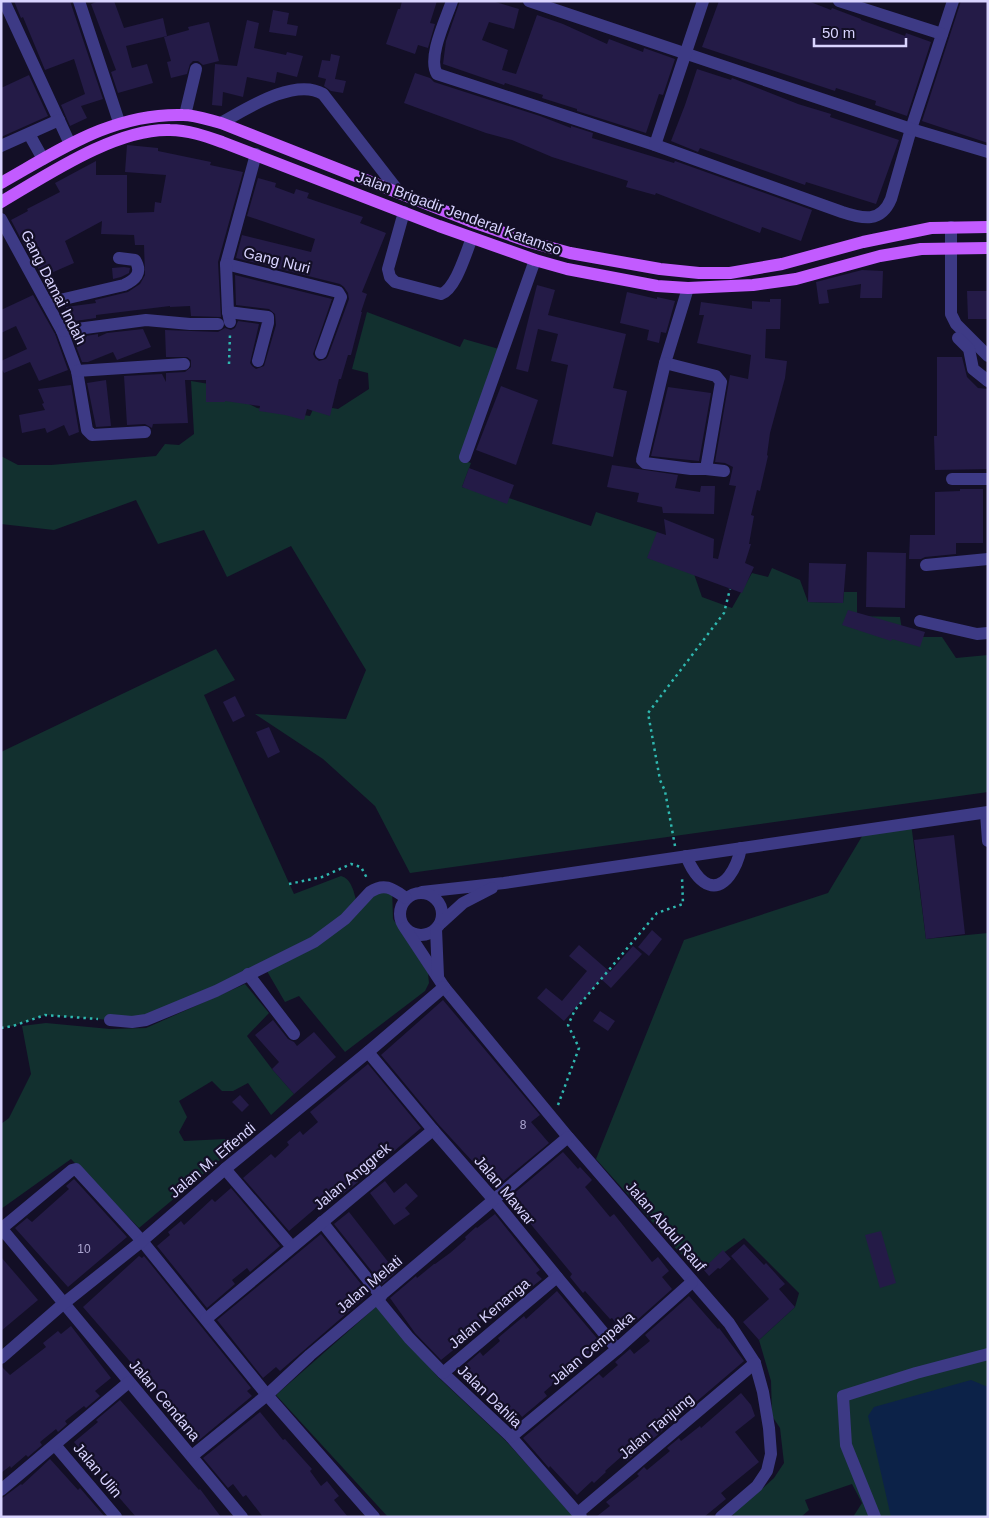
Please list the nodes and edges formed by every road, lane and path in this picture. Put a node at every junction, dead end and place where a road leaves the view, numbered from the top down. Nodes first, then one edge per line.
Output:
1 (4, 1) edge
2 (79, 1) edge
3 (452, 1) edge
4 (529, 1) edge
5 (703, 1) edge
6 (839, 1) edge
7 (953, 1) edge
8 (942, 34) junction
9 (686, 53) junction
10 (196, 69) dead end
11 (185, 115) junction
12 (59, 120) junction
13 (119, 122) junction
14 (221, 123) junction
15 (911, 129) junction
16 (29, 134) junction
17 (70, 144) junction
18 (655, 145) junction
19 (1, 146) edge
20 (988, 152) edge
21 (256, 154) junction
22 (44, 159) junction
23 (1, 183) edge
24 (399, 192) junction
25 (1, 202) edge
26 (404, 212) junction
27 (1, 219) edge
28 (988, 227) edge
29 (951, 228) junction
30 (472, 238) junction
31 (950, 248) junction
32 (988, 248) edge
33 (119, 258) dead end
34 (601, 258) junction
35 (535, 260) junction
36 (226, 264) junction
37 (628, 264) junction
38 (595, 275) junction
39 (624, 280) junction
40 (688, 288) junction
41 (47, 303) junction
42 (225, 319) junction
43 (956, 324) junction
44 (62, 331) junction
45 (321, 353) dead end
46 (988, 356) edge
47 (258, 361) dead end
48 (665, 363) junction
49 (184, 364) dead end
50 (229, 364) dead end
51 (76, 371) junction
52 (988, 381) edge
53 (145, 432) dead end
54 (465, 457) dead end
55 (706, 469) junction
56 (724, 471) dead end
57 (988, 479) edge
58 (952, 480) dead end
59 (988, 559) edge
60 (926, 565) dead end
61 (730, 589) dead end
62 (920, 621) dead end
63 (988, 633) edge
64 (987, 812) edge
65 (988, 841) edge
66 (741, 848) junction
67 (682, 857) junction
68 (696, 874) junction
69 (504, 883) junction
70 (289, 884) dead end
71 (373, 890) junction
72 (422, 892) junction
73 (406, 898) junction
74 (438, 926) junction
75 (405, 928) junction
76 (248, 974) junction
77 (441, 982) junction
78 (110, 1020) joint
79 (1, 1028) edge
80 (294, 1034) dead end
81 (368, 1052) junction
82 (553, 1118) junction
83 (432, 1130) junction
84 (568, 1137) junction
85 (225, 1169) junction
86 (493, 1199) junction
87 (322, 1222) junction
88 (1, 1229) edge
89 (142, 1241) junction
90 (292, 1248) junction
91 (556, 1277) junction
92 (692, 1282) junction
93 (379, 1297) junction
94 (63, 1304) junction
95 (206, 1319) junction
96 (617, 1348) junction
97 (988, 1354) edge
98 (1, 1358) edge
99 (756, 1363) junction
100 (443, 1373) junction
101 (129, 1382) junction
102 (267, 1395) junction
103 (511, 1437) junction
104 (55, 1445) junction
105 (192, 1456) junction
106 (1, 1490) edge
107 (580, 1515) edge
108 (116, 1517) edge
109 (242, 1517) edge
110 (374, 1517) edge
111 (721, 1517) edge
112 (875, 1517) edge

1 - 12 street
2 - 13 street
3 - 18 street
4 - 9 street
5 - 9 street
6 - 8 street
7 - 8 street
8 - 15 street
9 - 15 street
9 - 18 street
10 - 11 street
11 - 13 main road, Jalan Brigadir Jenderal Katamso
11 - 14 main road, Jalan Brigadir Jenderal Katamso
12 - 16 street
12 - 17 street
13 - 17 main road, Jalan Brigadir Jenderal Katamso
14 - 24 main road, Jalan Brigadir Jenderal Katamso
14 - 24 street
15 - 18 street
15 - 20 street
16 - 19 street
16 - 22 street
17 - 22 main road, Jalan Brigadir Jenderal Katamso
21 - 25 main road, Jalan Brigadir Jenderal Katamso
21 - 26 main road, Jalan Brigadir Jenderal Katamso
21 - 36 street, Gang Nuri
22 - 23 main road, Jalan Brigadir Jenderal Katamso
24 - 34 main road, Jalan Brigadir Jenderal Katamso
26 - 30 main road, Jalan Brigadir Jenderal Katamso
26 - 30 street
27 - 41 street, Gang Damai Indah
28 - 29 main road, Jalan Brigadir Jenderal Katamso
29 - 31 street
29 - 37 main road, Jalan Brigadir Jenderal Katamso
30 - 35 main road, Jalan Brigadir Jenderal Katamso
31 - 32 main road, Jalan Brigadir Jenderal Katamso
31 - 40 main road, Jalan Brigadir Jenderal Katamso
31 - 43 street
33 - 41 street
34 - 37 main road, Jalan Brigadir Jenderal Katamso
34 - 38 main road
35 - 38 main road, Jalan Brigadir Jenderal Katamso
35 - 54 street
36 - 42 street
36 - 45 street, Gang Nuri
37 - 39 main road
38 - 39 main road, Jalan Brigadir Jenderal Katamso
39 - 40 main road, Jalan Brigadir Jenderal Katamso
40 - 48 street
41 - 44 street, Gang Damai Indah
42 - 44 street
42 - 47 street
42 - 50 path
43 - 46 street
43 - 52 street
44 - 51 street, Gang Damai Indah
48 - 55 street
48 - 55 street
49 - 51 street
51 - 53 street, Gang Damai Indah
55 - 56 street
57 - 58 street
59 - 60 street
61 - 67 path
62 - 63 street
64 - 65 street
64 - 66 street
66 - 67 street
66 - 68 street
67 - 68 street
67 - 69 street
68 - 82 path
69 - 72 street
69 - 74 street
70 - 71 path
71 - 73 street
71 - 76 street
72 - 73 street
72 - 74 street
73 - 75 street
74 - 75 street
74 - 77 street
75 - 77 street, Jalan Abdul Rauf
76 - 78 street
76 - 80 street
77 - 81 street, Jalan M. Effendi
77 - 82 street, Jalan Abdul Rauf
78 - 79 path
81 - 83 street, Jalan Mawar
81 - 85 street, Jalan M. Effendi
82 - 84 street, Jalan Abdul Rauf
83 - 86 street, Jalan Mawar
83 - 87 street, Jalan Anggrek
84 - 86 street, Jalan Melati
84 - 92 street, Jalan Abdul Rauf
85 - 89 street, Jalan M. Effendi
85 - 90 street
86 - 91 street, Jalan Mawar
86 - 93 street, Jalan Melati
87 - 90 street, Jalan Anggrek
87 - 93 street, Jalan Dahlia
88 - 89 street
88 - 94 street, Jalan Cendana
89 - 94 street, Jalan M. Effendi
89 - 95 street
90 - 95 street, Jalan Anggrek
91 - 96 street, Jalan Mawar
91 - 100 street, Jalan Kenanga
92 - 96 street, Jalan Cempaka
92 - 99 street, Jalan Abdul Rauf
93 - 100 street, Jalan Dahlia
93 - 102 street, Jalan Melati
94 - 98 street, Jalan M. Effendi
94 - 101 street, Jalan Cendana
95 - 102 street
96 - 103 street, Jalan Cempaka
97 - 112 street
99 - 107 street, Jalan Tanjung
99 - 111 street, Jalan Abdul Rauf
100 - 103 street, Jalan Dahlia
101 - 104 street
101 - 105 street, Jalan Cendana
102 - 105 street, Jalan Melati
102 - 110 street
103 - 107 street, Jalan Dahlia
104 - 106 street
104 - 108 street, Jalan Ulin
105 - 109 street, Jalan Cendana

